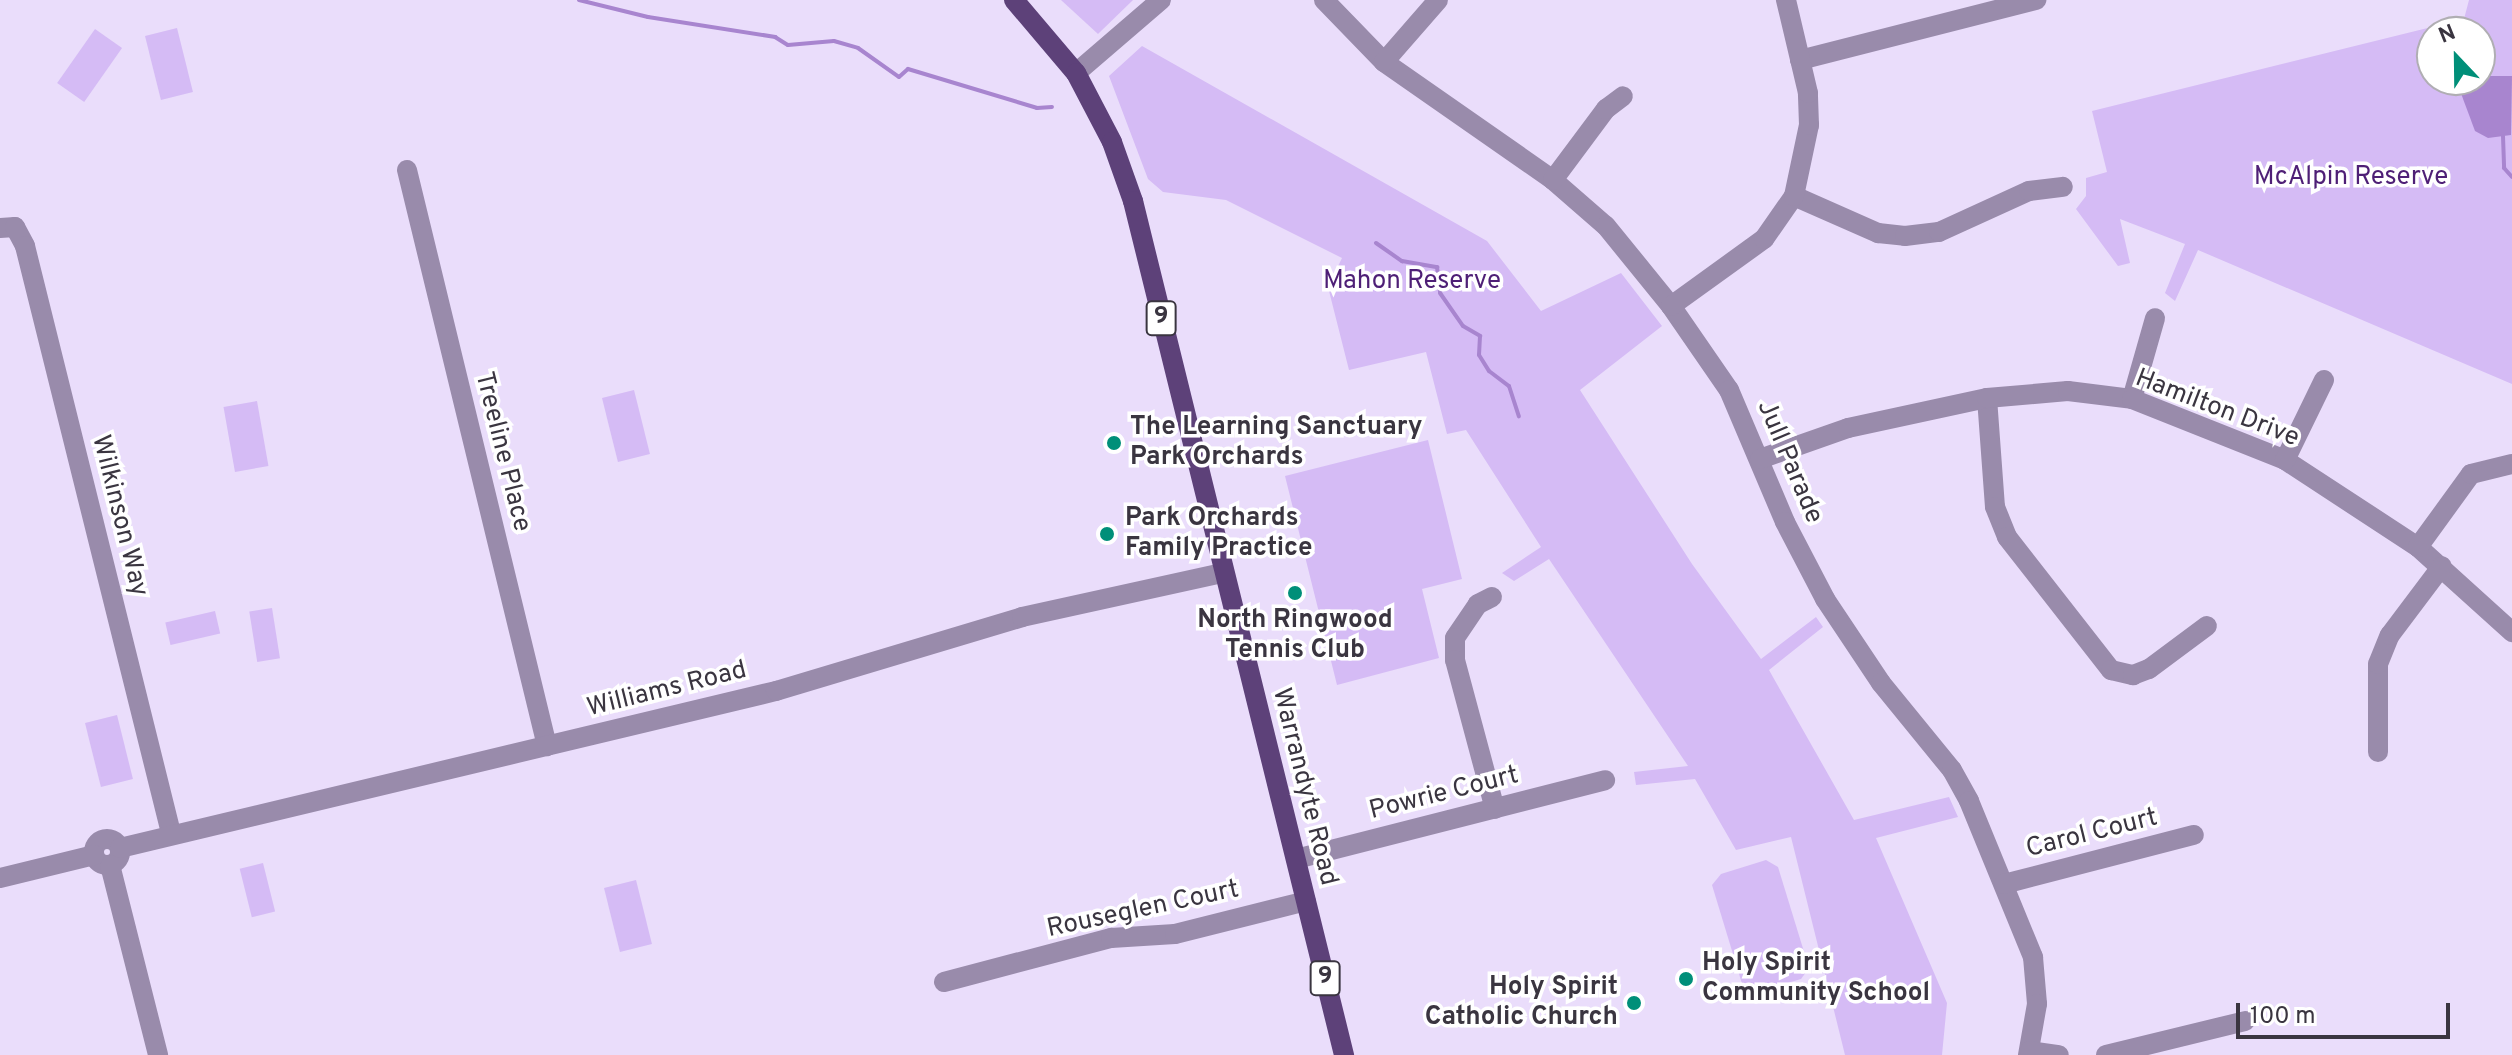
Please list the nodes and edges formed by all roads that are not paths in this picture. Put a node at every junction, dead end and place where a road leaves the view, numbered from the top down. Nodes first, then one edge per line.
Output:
1 (1014, 0) edge
2 (1161, 0) edge
3 (1324, 0) edge
4 (1438, 0) edge
5 (1786, 0) edge
6 (2036, 0) edge
7 (1800, 60) junction
8 (1384, 62) junction
9 (1076, 73) junction
10 (1623, 96) dead end
11 (407, 170) dead end
12 (1553, 180) junction
13 (2063, 187) dead end
14 (1794, 196) junction
15 (0, 228) edge
16 (1671, 306) junction
17 (2155, 318) dead end
18 (2324, 380) dead end
19 (1987, 398) junction
20 (2132, 399) junction
21 (1760, 459) junction
22 (2285, 460) junction
23 (2512, 464) edge
24 (2418, 547) junction
25 (2442, 566) junction
26 (1222, 573) junction
27 (1492, 597) dead end
28 (2207, 626) dead end
29 (2512, 632) edge
30 (547, 746) junction
31 (2378, 752) dead end
32 (1605, 780) dead end
33 (1495, 809) junction
34 (171, 833) junction
35 (2194, 835) dead end
36 (108, 856) junction
37 (1296, 859) junction
38 (0, 878) edge
39 (2004, 884) junction
40 (1306, 901) junction
41 (944, 982) dead end
42 (2245, 1021) dead end
43 (2029, 1053) edge
44 (158, 1055) edge
45 (1344, 1055) edge
46 (2059, 1055) edge
47 (2106, 1055) edge

1 - 9 main road, 9
2 - 9 street
3 - 8 street, Jull Parade
4 - 8 street
5 - 7 street
6 - 7 street
7 - 14 street
8 - 12 street, Jull Parade
9 - 26 main road, Warrandyte Road / 9
10 - 12 street
11 - 30 street, Treeline Place
12 - 16 street, Jull Parade
13 - 14 street
14 - 16 street
15 - 34 street, Wilkinson Way
16 - 21 street, Jull Parade
17 - 20 street
18 - 22 street
19 - 20 street, Hamilton Drive
19 - 21 street, Hamilton Drive
19 - 28 street
20 - 22 street, Hamilton Drive
21 - 39 street, Jull Parade
22 - 24 street, Hamilton Drive
23 - 24 street
24 - 25 street, Hamilton Drive
25 - 29 street, Hamilton Drive
25 - 31 street
26 - 30 street, Williams Road
26 - 37 main road, Warrandyte Road / 9
27 - 33 street
30 - 34 street, Williams Road
32 - 33 street, Powrie Court
33 - 37 street, Powrie Court
34 - 36 street, Williams Road
35 - 39 street, Carol Court
36 - 38 street, Williams Road
36 - 44 street
37 - 40 main road, Warrandyte Road / 9
39 - 43 street, Jull Parade
40 - 41 street, Rouseglen Court
40 - 45 main road, Warrandyte Road / 9
42 - 47 street
43 - 46 street

